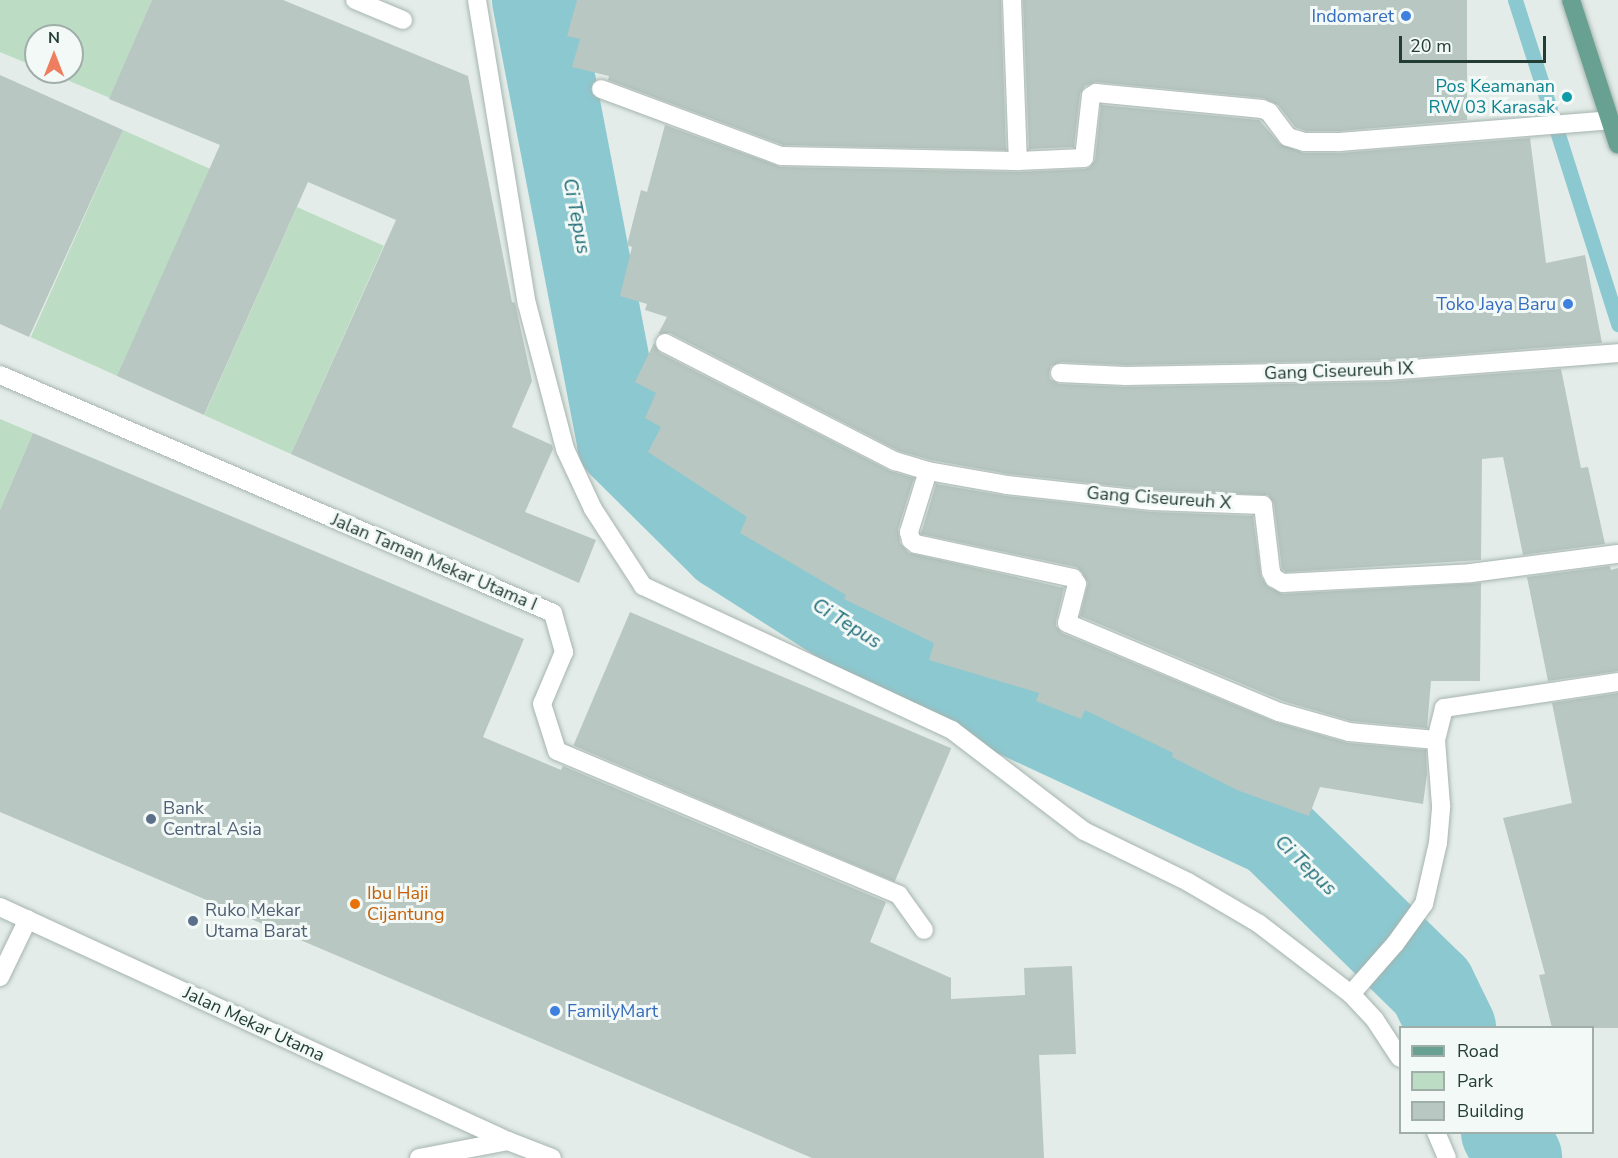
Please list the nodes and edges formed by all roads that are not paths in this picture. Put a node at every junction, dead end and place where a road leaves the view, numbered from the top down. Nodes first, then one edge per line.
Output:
1 (355, 0) edge
2 (477, 0) edge
3 (1012, 0) edge
4 (1572, 0) edge
5 (403, 20) dead end
6 (601, 89) dead end
7 (1610, 120) junction
8 (1618, 145) edge
9 (1018, 161) junction
10 (665, 343) dead end
11 (1618, 353) edge
12 (1060, 373) dead end
13 (0, 375) edge
14 (928, 471) junction
15 (1618, 555) edge
16 (1618, 682) edge
17 (1436, 740) junction
18 (0, 907) edge
19 (28, 919) junction
20 (924, 930) dead end
21 (0, 977) edge
22 (1356, 988) junction
23 (1399, 1055) edge
24 (1437, 1134) edge
25 (508, 1141) junction
26 (418, 1158) edge
27 (552, 1158) edge
28 (1447, 1158) edge

1 - 5 street
2 - 22 street
3 - 9 street
4 - 7 main road
6 - 9 street
7 - 8 main road
7 - 9 street
10 - 14 street, Gang Ciseureuh X
11 - 12 street, Gang Ciseureuh IX
13 - 20 street, Jalan Taman Mekar Utama I
14 - 15 street, Gang Ciseureuh X
14 - 17 street
16 - 17 street
17 - 22 street
18 - 19 street, Jalan Mekar Utama
19 - 21 street
19 - 25 street, Jalan Mekar Utama
22 - 23 street
24 - 28 street
25 - 26 street
25 - 27 street, Jalan Mekar Utama

